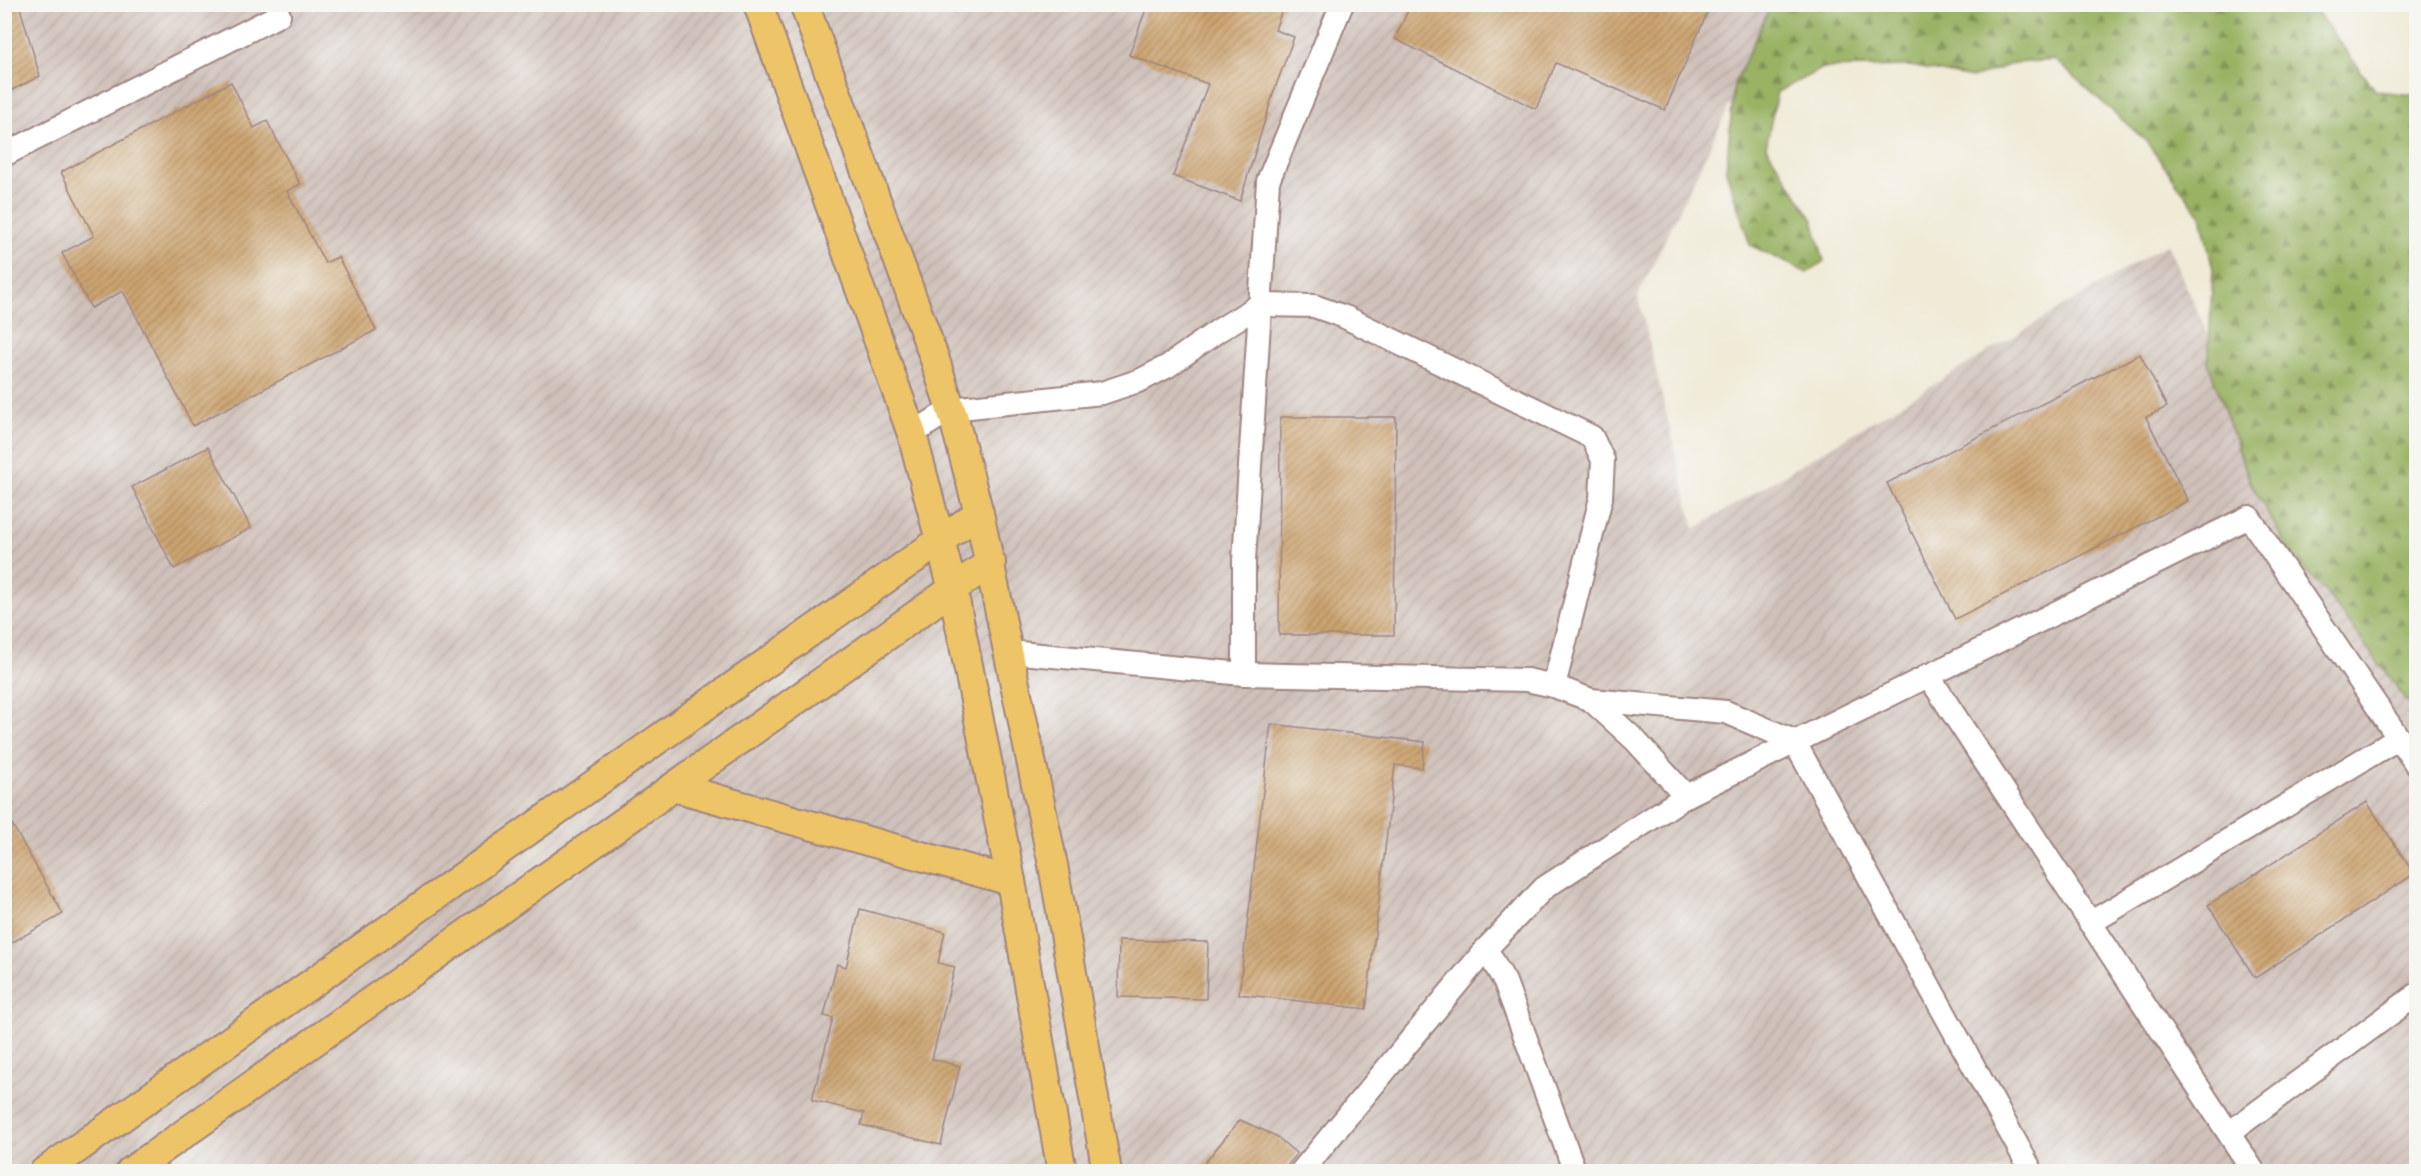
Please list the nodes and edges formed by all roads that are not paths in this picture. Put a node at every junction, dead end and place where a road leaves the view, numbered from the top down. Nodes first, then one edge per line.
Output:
1 (758, 4) edge
2 (804, 4) edge
3 (1342, 4) edge
4 (279, 15) dead end
5 (4, 155) edge
6 (1260, 305) junction
7 (951, 409) junction
8 (912, 434) junction
9 (979, 513) junction
10 (939, 541) junction
11 (991, 562) junction
12 (953, 590) junction
13 (1009, 652) junction
14 (1244, 674) junction
15 (1928, 675) junction
16 (1554, 686) junction
17 (1592, 700) junction
18 (2398, 738) junction
19 (1794, 741) junction
20 (2416, 764) edge
21 (674, 787) junction
22 (1686, 796) junction
23 (1011, 881) junction
24 (2091, 923) junction
25 (1486, 949) junction
26 (2416, 995) edge
27 (2229, 1133) junction
28 (44, 1172) edge
29 (130, 1172) edge
30 (1062, 1172) edge
31 (1107, 1172) edge
32 (1301, 1172) edge
33 (1575, 1172) edge
34 (2032, 1172) edge
35 (2254, 1172) edge

1 - 8 main road
2 - 7 main road
3 - 6 street
4 - 5 street
6 - 7 street
6 - 14 street
6 - 16 street
7 - 8 street
7 - 9 main road
8 - 10 main road
9 - 10 main road
9 - 11 main road
10 - 12 main road
10 - 28 main road
11 - 12 main road
11 - 13 main road
12 - 21 main road
12 - 23 main road
13 - 14 street
13 - 31 main road
14 - 16 street
15 - 18 street
15 - 19 street
15 - 24 street
16 - 17 street
17 - 19 street
17 - 22 street
18 - 20 street
18 - 24 street
19 - 22 street
19 - 34 street
21 - 23 main road
21 - 29 main road
22 - 25 street
23 - 30 main road
24 - 27 street
25 - 32 street
25 - 33 street
26 - 27 street
27 - 35 street

